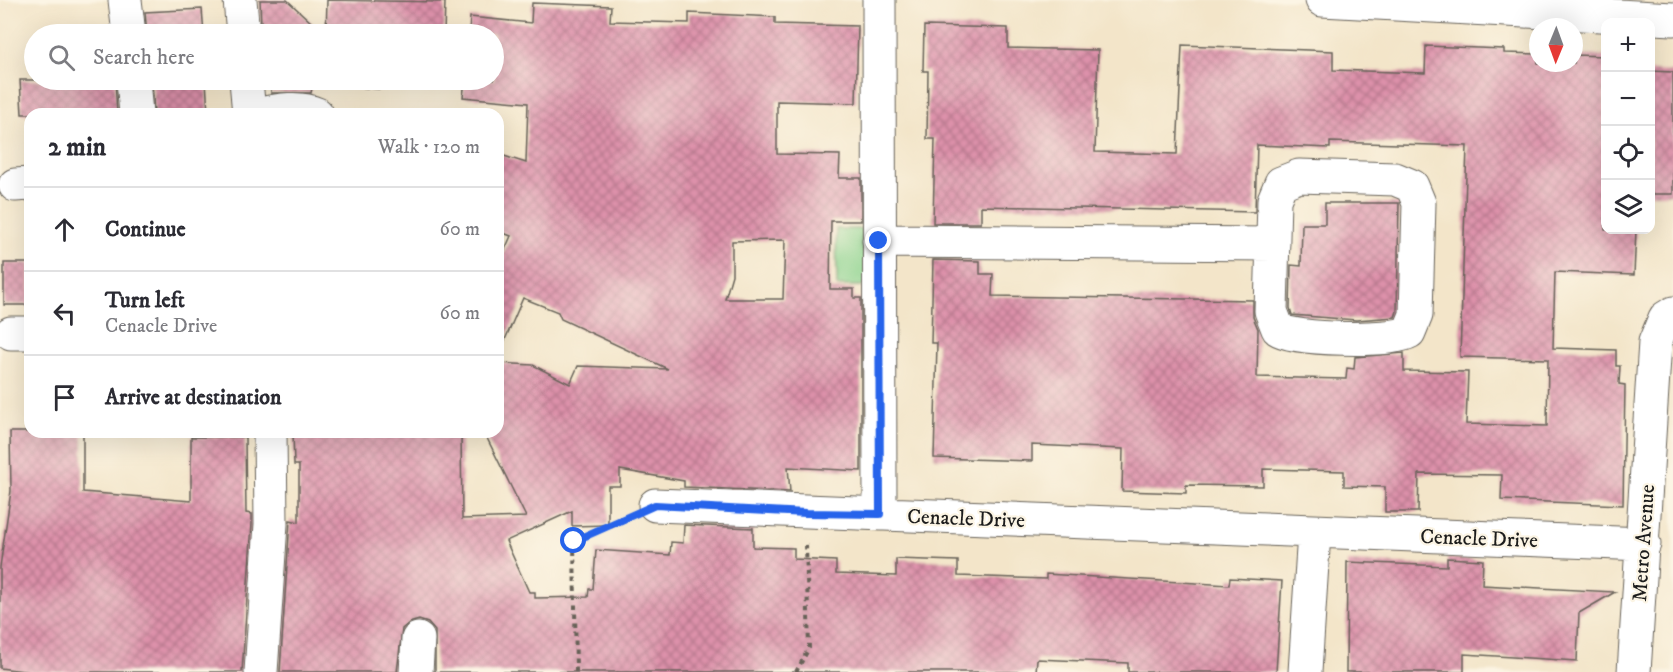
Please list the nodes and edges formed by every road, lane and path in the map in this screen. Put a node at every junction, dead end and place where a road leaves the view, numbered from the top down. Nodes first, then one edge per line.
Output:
1 (125, 0) edge
2 (240, 0) edge
3 (879, 0) edge
4 (1322, 0) edge
5 (1673, 19) edge
6 (128, 24) edge
7 (242, 24) edge
8 (134, 90) edge
9 (247, 90) edge
10 (135, 108) edge
11 (248, 108) edge
12 (879, 241) junction
13 (1273, 244) junction
14 (1673, 313) edge
15 (270, 438) edge
16 (655, 505) joint
17 (806, 513) junction
18 (880, 514) junction
19 (1314, 533) junction
20 (1644, 544) junction
21 (418, 639) dead end
22 (261, 672) edge
23 (416, 672) edge
24 (576, 672) edge
25 (796, 672) edge
26 (1305, 672) edge
27 (1634, 672) edge

1 - 6 street
2 - 7 street
3 - 12 street, Cenacle Drive
4 - 5 street
8 - 10 street
9 - 11 street
12 - 13 street
12 - 18 street, Cenacle Drive
13 - 13 street
14 - 20 street, Metro Avenue
15 - 22 street
16 - 17 street
16 - 24 path
17 - 18 street
17 - 25 path
18 - 19 street, Cenacle Drive
19 - 20 street, Cenacle Drive
19 - 26 street
20 - 27 street, Metro Avenue
21 - 23 street

